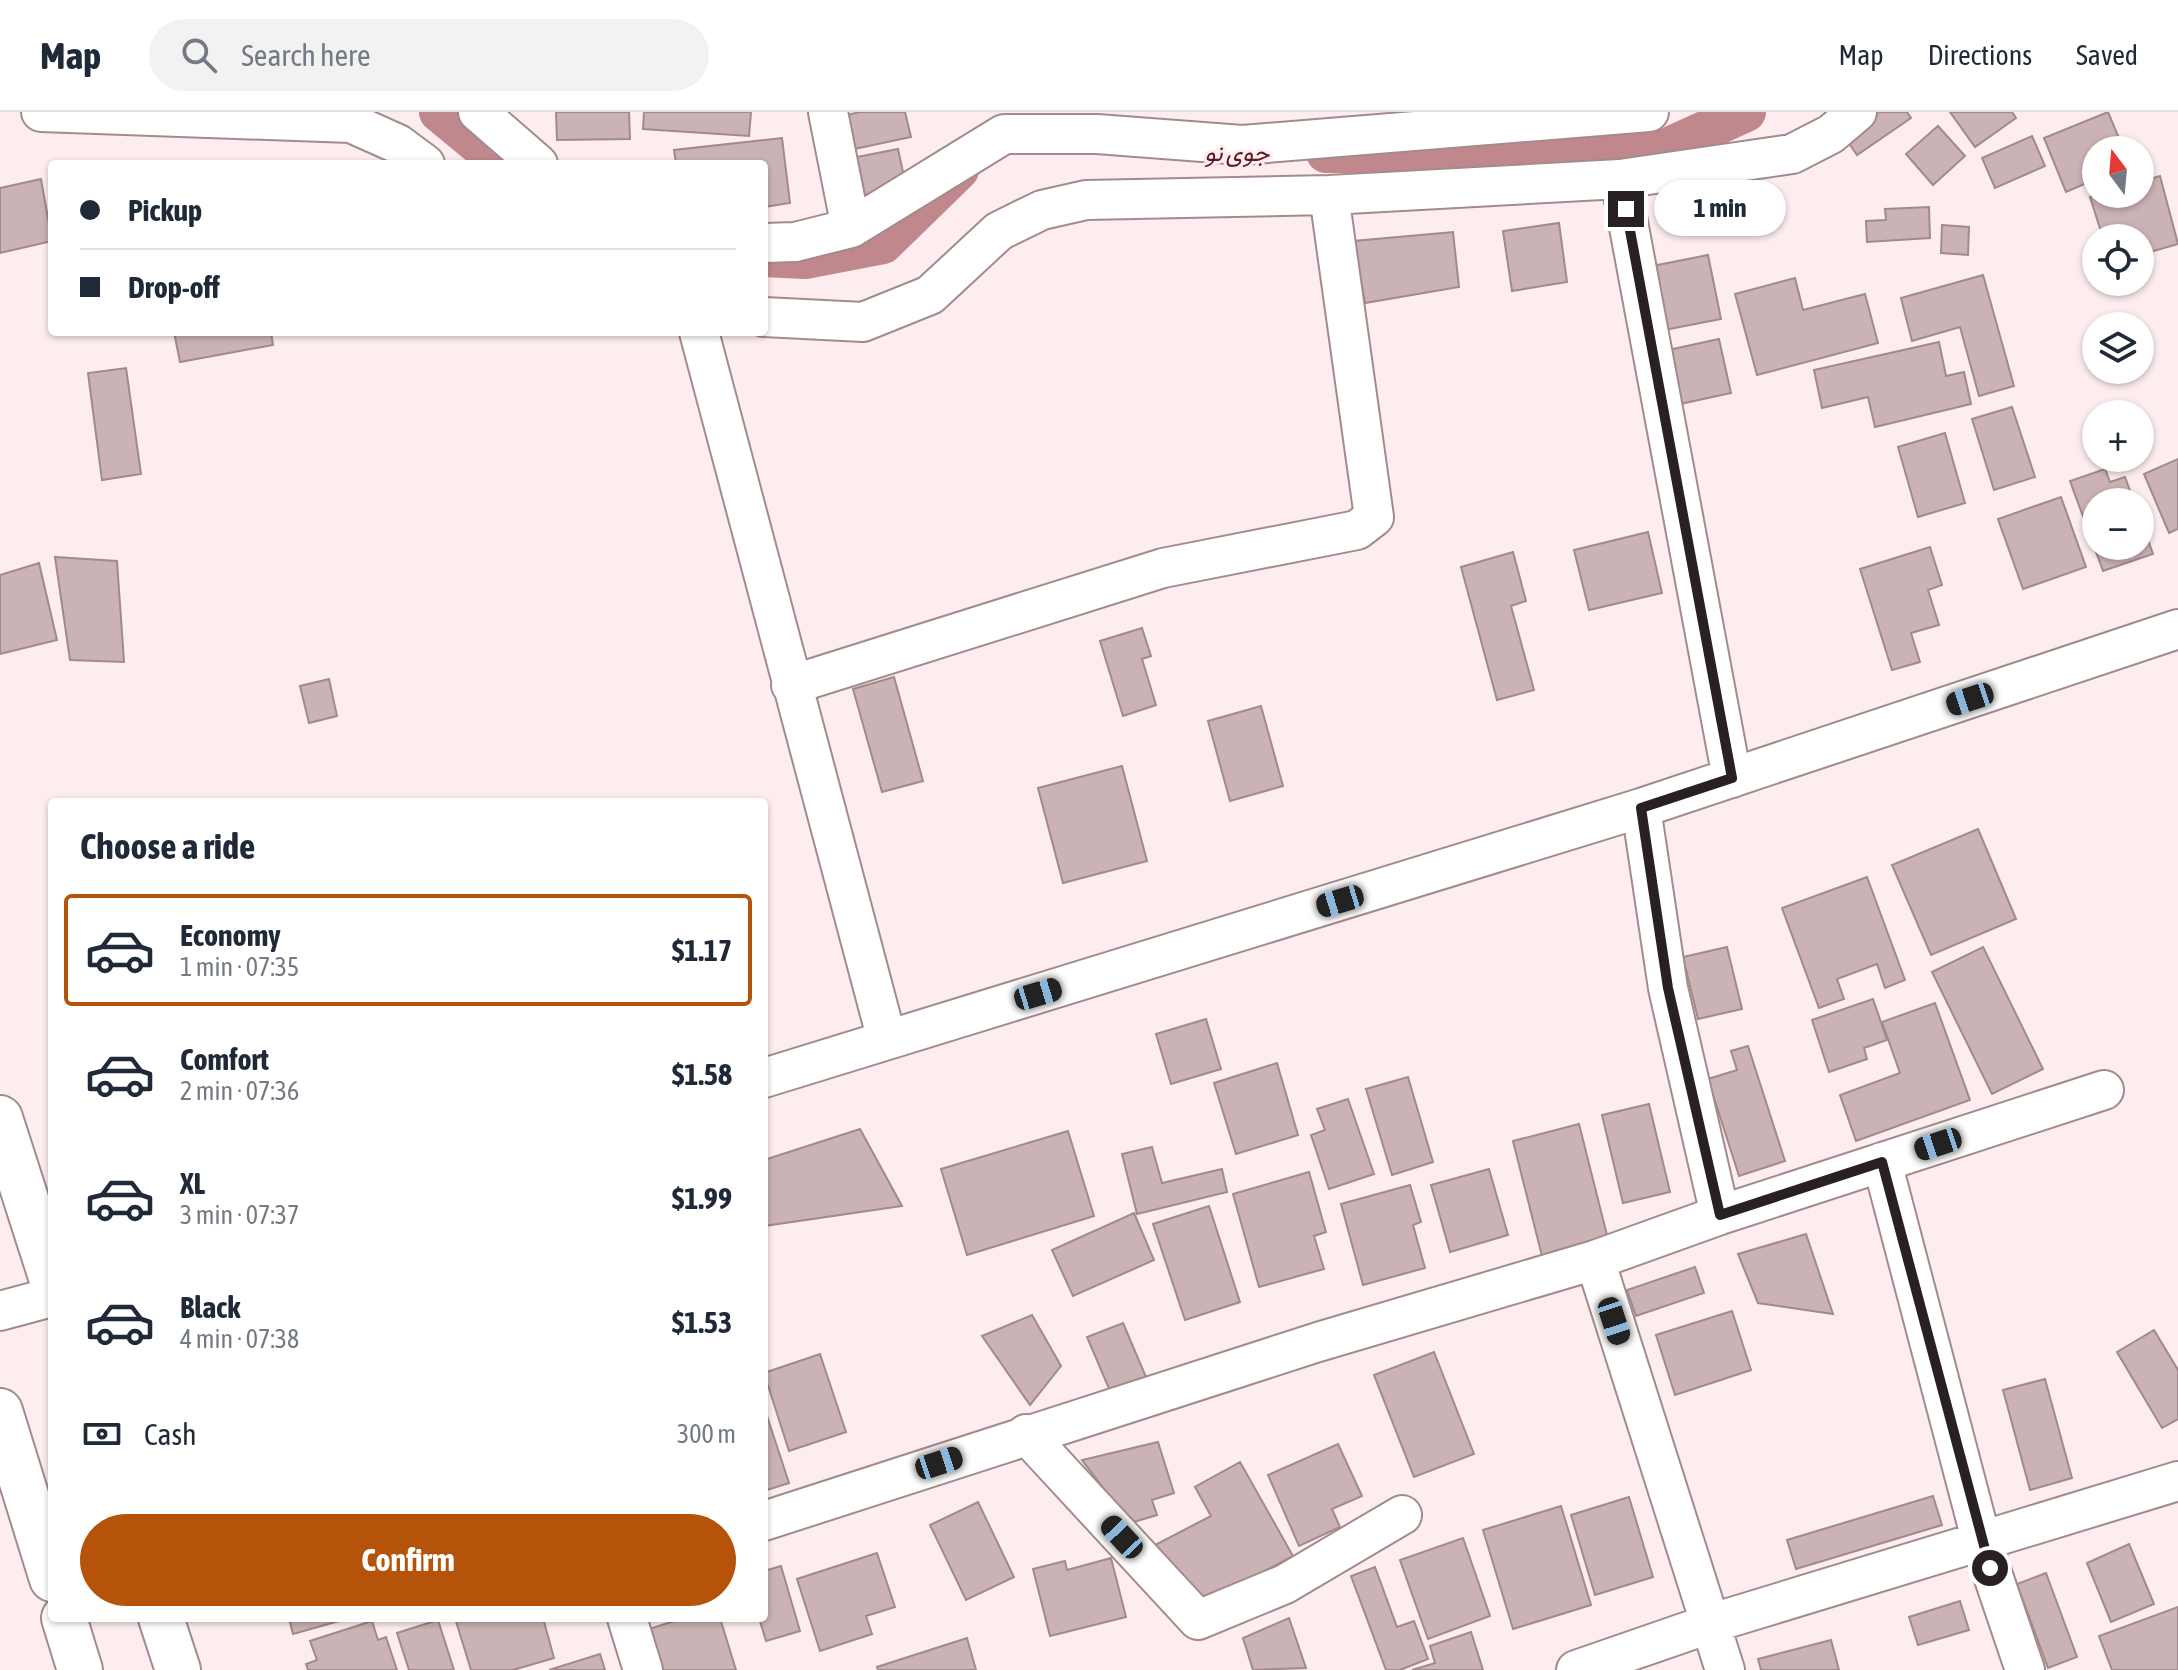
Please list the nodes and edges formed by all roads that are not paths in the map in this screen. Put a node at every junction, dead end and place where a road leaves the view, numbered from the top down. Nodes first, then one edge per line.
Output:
1 (41, 112) edge
2 (478, 112) edge
3 (828, 112) edge
4 (1649, 112) edge
5 (1857, 112) edge
6 (420, 160) edge
7 (533, 160) edge
8 (1620, 179) junction
9 (1329, 195) junction
10 (851, 228) junction
11 (768, 243) edge
12 (768, 317) edge
13 (700, 336) edge
14 (2178, 629) edge
15 (791, 685) junction
16 (1732, 778) junction
17 (1641, 808) junction
18 (887, 1040) junction
19 (768, 1077) edge
20 (2104, 1090) dead end
21 (0, 1118) edge
22 (1882, 1162) junction
23 (1720, 1215) junction
24 (1595, 1260) junction
25 (48, 1268) edge
26 (48, 1298) edge
27 (0, 1311) edge
28 (0, 1411) edge
29 (1026, 1434) junction
30 (2178, 1481) edge
31 (1402, 1515) dead end
32 (768, 1520) edge
33 (1982, 1543) junction
34 (48, 1566) edge
35 (65, 1622) edge
36 (162, 1622) edge
37 (628, 1622) edge
38 (1709, 1624) junction
39 (80, 1670) edge
40 (178, 1670) edge
41 (643, 1670) edge
42 (1576, 1670) edge
43 (1725, 1670) edge
44 (2025, 1670) edge

1 - 6 street
2 - 7 street
3 - 10 street
4 - 10 street
5 - 8 street
8 - 9 street
8 - 16 street
9 - 12 street
9 - 15 street
10 - 11 street
13 - 15 street
14 - 16 street
15 - 18 street
16 - 17 street
17 - 18 street
17 - 23 street
18 - 19 street
20 - 22 street
21 - 25 main road
22 - 23 street
22 - 33 street
23 - 24 street
24 - 29 street
24 - 38 street
26 - 27 street
28 - 34 main road
29 - 31 street
29 - 32 street
30 - 33 street
33 - 38 street
33 - 44 street
35 - 39 main road
36 - 40 main road
37 - 41 street
38 - 42 street
38 - 43 street

